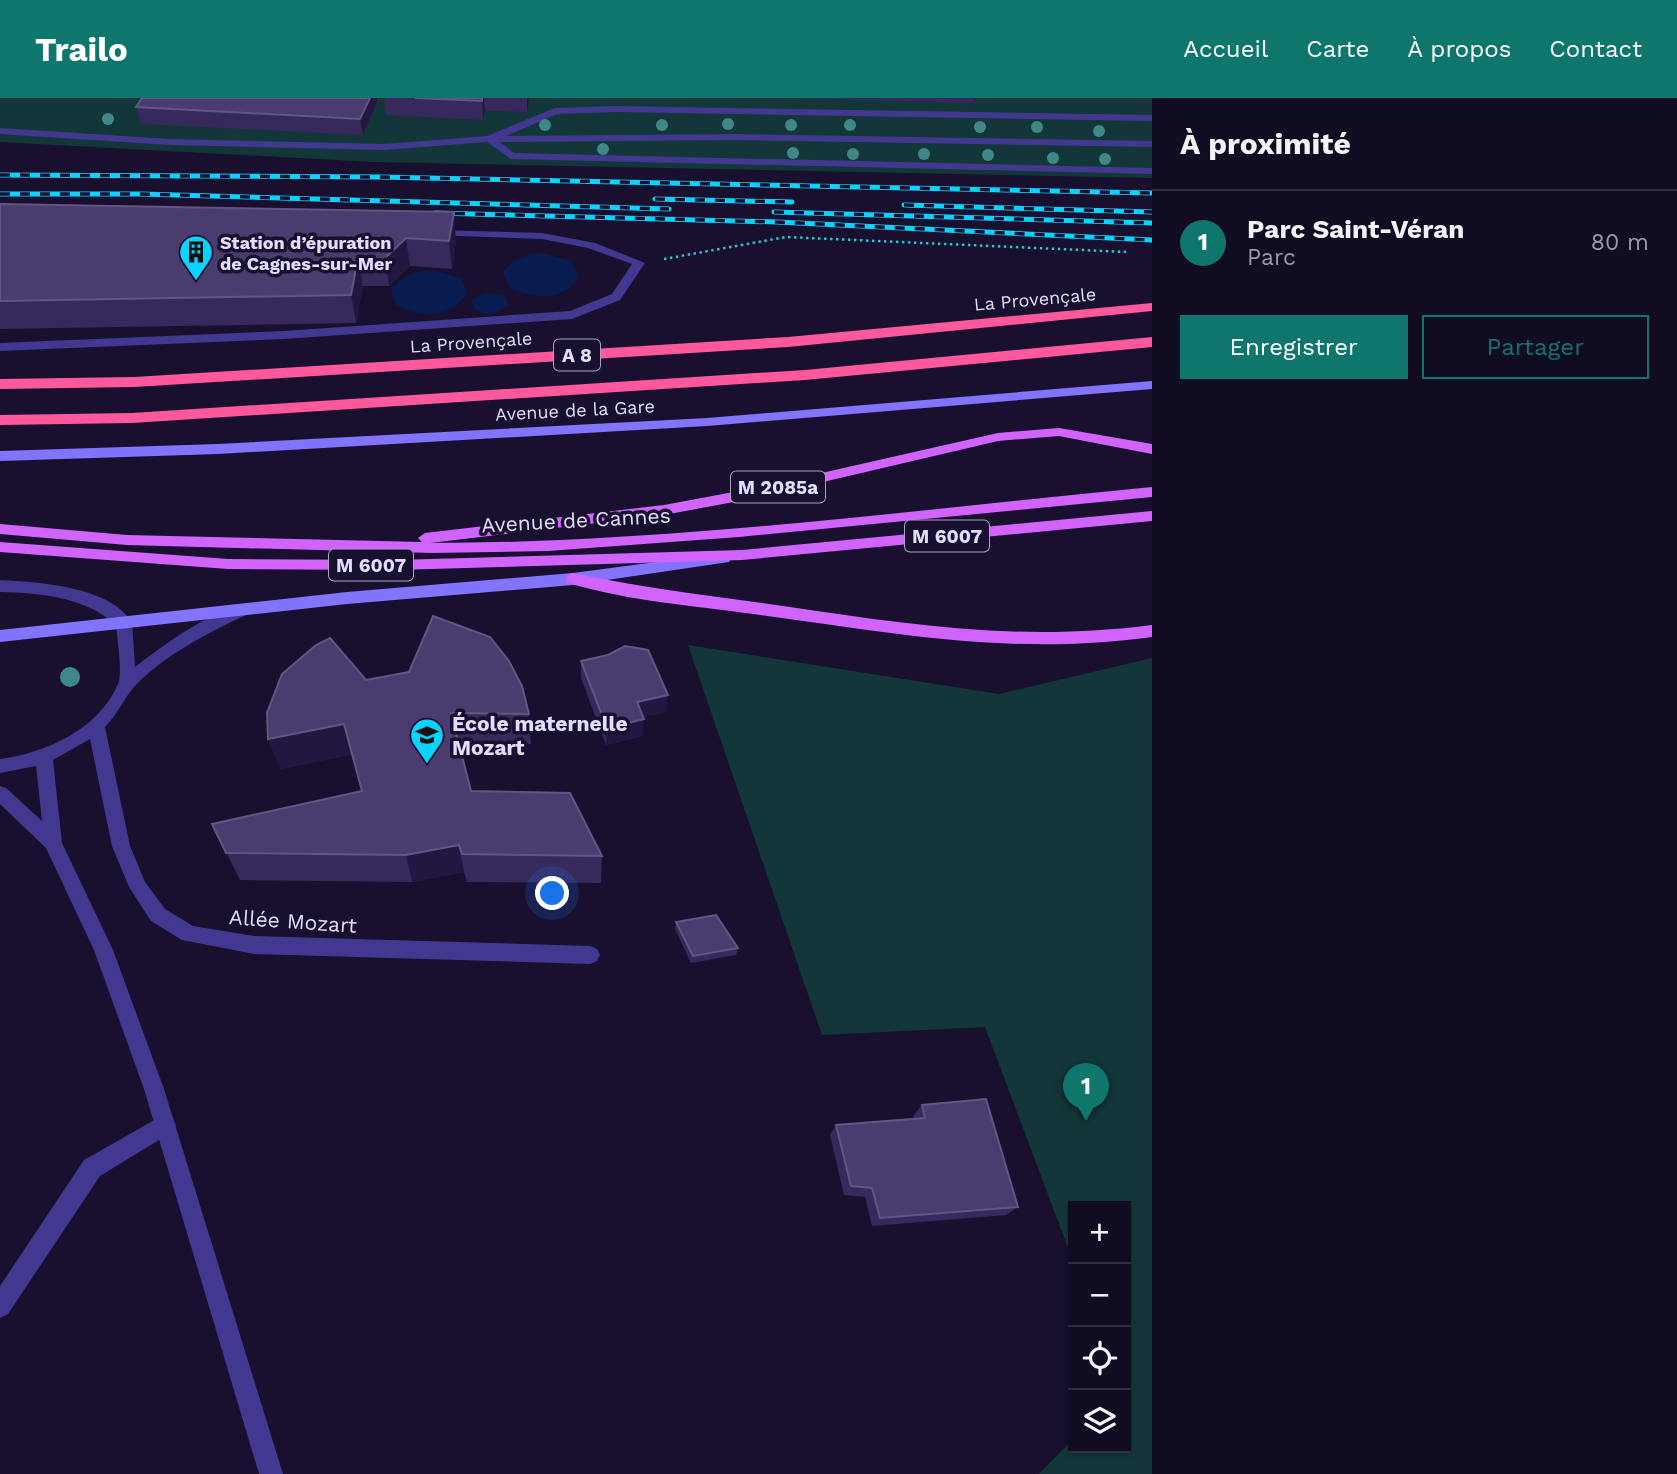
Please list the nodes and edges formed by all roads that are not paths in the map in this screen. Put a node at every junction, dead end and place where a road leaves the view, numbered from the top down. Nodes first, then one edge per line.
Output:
1 (1152, 118) edge
2 (0, 131) edge
3 (489, 139) junction
4 (1152, 144) edge
5 (1152, 171) edge
6 (418, 233) edge
7 (1152, 307) edge
8 (1152, 342) edge
9 (0, 346) edge
10 (0, 384) edge
11 (1152, 385) edge
12 (0, 420) edge
13 (1152, 449) edge
14 (0, 456) edge
15 (1152, 492) edge
16 (1152, 516) edge
17 (0, 529) edge
18 (400, 544) junction
19 (0, 547) edge
20 (742, 555) junction
21 (573, 579) junction
22 (0, 586) edge
23 (240, 611) junction
24 (124, 622) junction
25 (1152, 631) edge
26 (0, 636) edge
27 (128, 683) junction
28 (96, 726) junction
29 (44, 757) junction
30 (0, 766) edge
31 (0, 793) edge
32 (53, 844) junction
33 (590, 955) dead end
34 (165, 1125) junction
35 (0, 1306) edge
36 (271, 1474) edge

1 - 3 street
2 - 3 street
3 - 4 street
3 - 5 street
6 - 9 street
7 - 10 highway, La Provençale / A 8
8 - 12 highway, A 8
11 - 14 main road, Avenue de la Gare
13 - 18 main road, M 2085a
15 - 18 main road, Avenue de Cannes / M 6007
16 - 20 main road, Avenue de Cannes / M 6007
17 - 18 main road, Avenue de Cannes / M 6007
19 - 20 main road, Avenue de Cannes / M 6007
20 - 21 main road
21 - 23 main road
21 - 25 main road
22 - 24 street
23 - 24 main road
23 - 27 street
24 - 26 main road
24 - 27 street
27 - 28 street
28 - 29 street
28 - 33 street, Allée Mozart
29 - 30 street
29 - 32 street
31 - 32 street
32 - 34 street
34 - 35 street
34 - 36 street

